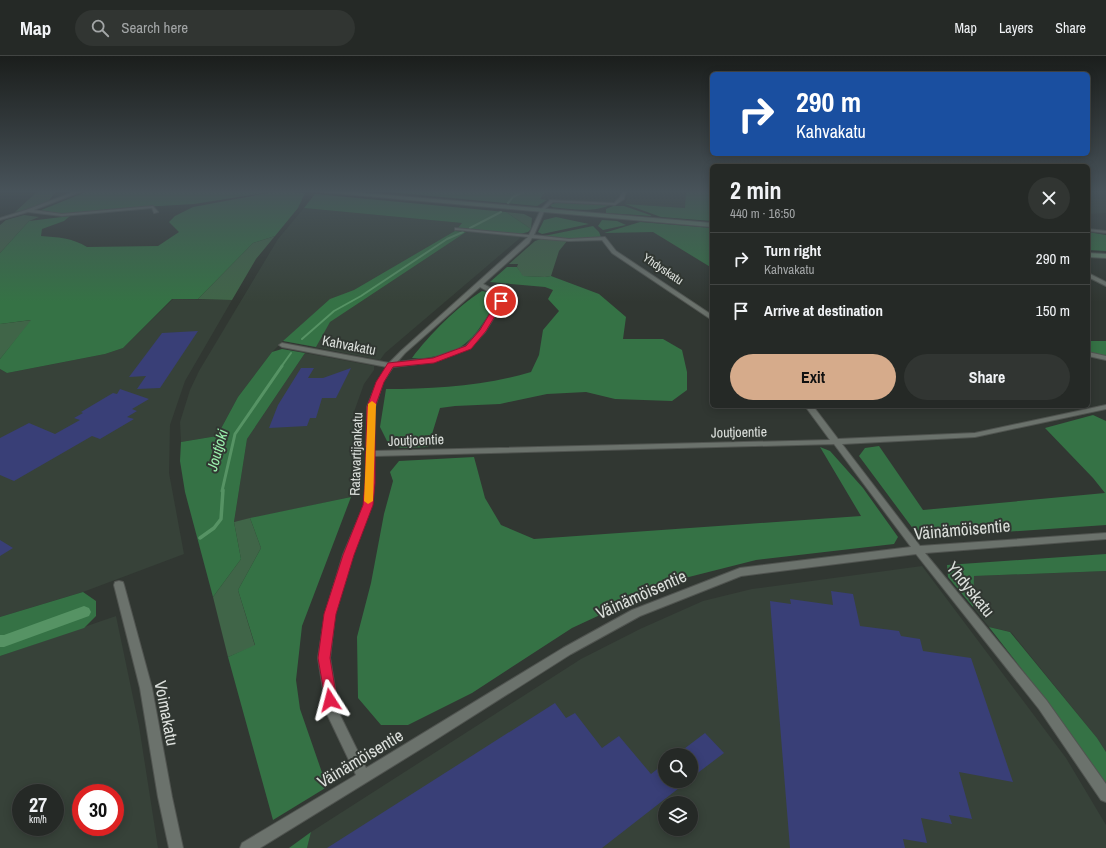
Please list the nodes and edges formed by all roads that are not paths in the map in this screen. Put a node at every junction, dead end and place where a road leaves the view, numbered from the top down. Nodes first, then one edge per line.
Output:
1 (535, 228) edge
2 (457, 230) dead end
3 (1090, 230) edge
4 (1106, 232) edge
5 (532, 236) junction
6 (1090, 255) edge
7 (1106, 256) edge
8 (1090, 276) edge
9 (1106, 284) edge
10 (478, 285) junction
11 (710, 317) edge
12 (282, 345) dead end
13 (1090, 354) edge
14 (1106, 358) edge
15 (391, 365) junction
16 (1106, 407) edge
17 (810, 408) edge
18 (836, 442) junction
19 (370, 454) junction
20 (1106, 536) edge
21 (918, 550) junction
22 (119, 585) dead end
23 (364, 777) junction
24 (1106, 795) edge
25 (176, 848) edge
26 (247, 848) edge

1 - 5 street, Ratavartijankatu
2 - 5 street
3 - 4 street
5 - 10 street, Ratavartijankatu
5 - 11 street, Yhdyskatu
6 - 7 main road
8 - 9 street
10 - 15 street, Ratavartijankatu
10 - 15 street, Kahvakatu
12 - 15 street, Kahvakatu
13 - 14 street
15 - 19 street, Ratavartijankatu
16 - 18 street, Joutjoentie
17 - 18 street, Yhdyskatu
18 - 19 street, Joutjoentie
18 - 21 street, Yhdyskatu
19 - 23 street, Ratavartijankatu
20 - 21 street, Väinämöisentie
21 - 23 street, Väinämöisentie
21 - 24 street, Yhdyskatu
22 - 25 street, Voimakatu
23 - 26 street, Väinämöisentie

